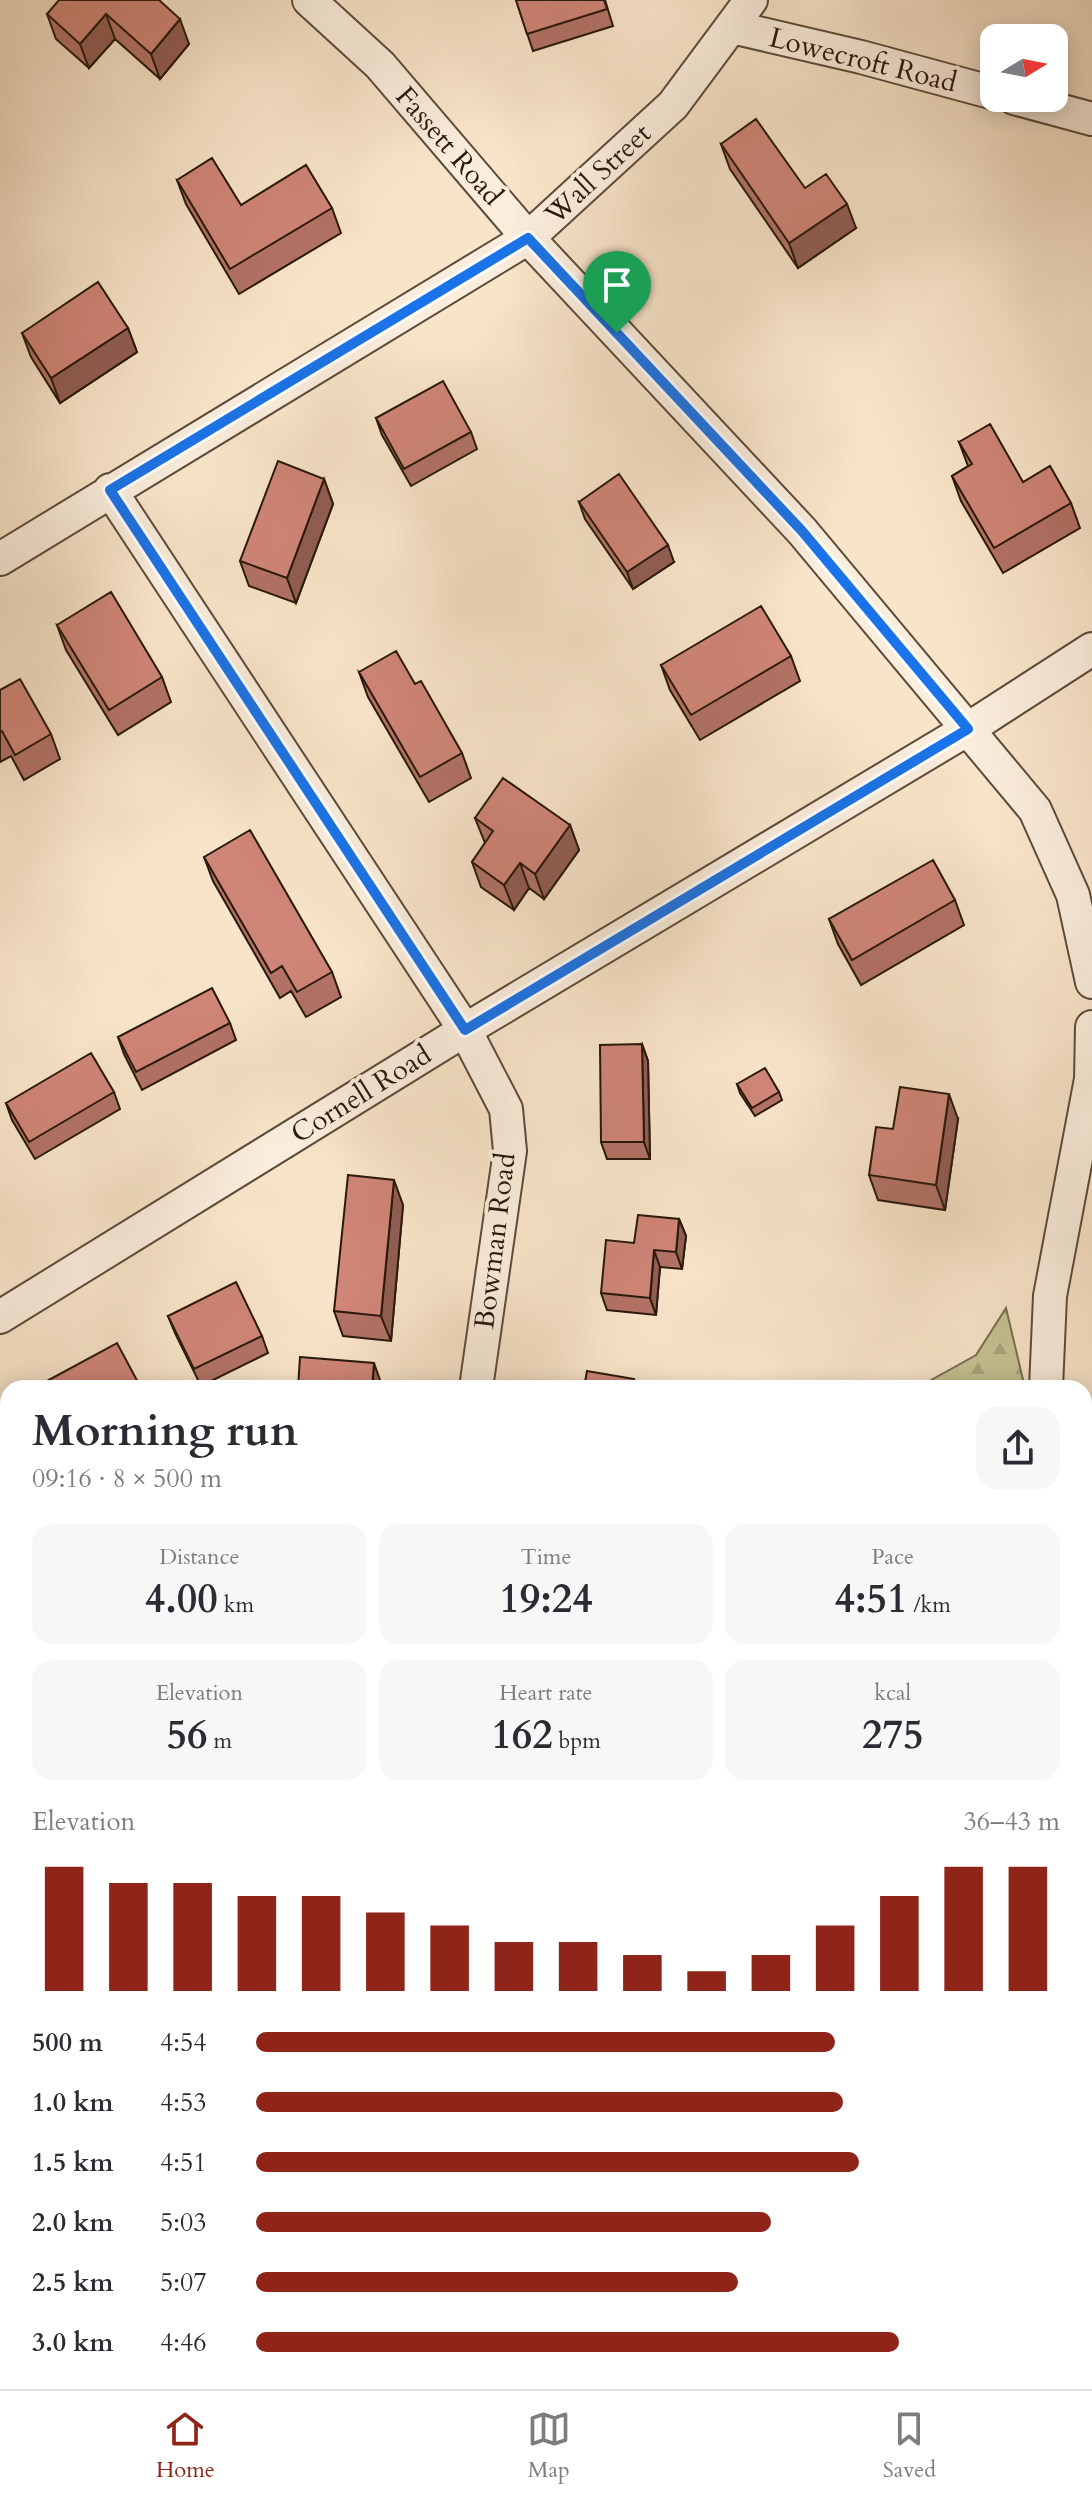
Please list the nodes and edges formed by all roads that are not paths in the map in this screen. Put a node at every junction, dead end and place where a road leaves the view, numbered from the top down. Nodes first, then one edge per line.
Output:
1 (309, 0) edge
2 (751, 0) edge
3 (732, 27) junction
4 (980, 89) edge
5 (1066, 112) edge
6 (1092, 119) edge
7 (528, 238) junction
8 (110, 490) junction
9 (0, 559) edge
10 (1092, 649) edge
11 (968, 729) junction
12 (1092, 982) edge
13 (1092, 1027) edge
14 (465, 1030) junction
15 (0, 1317) edge
16 (477, 1380) edge
17 (1046, 1380) edge

1 - 7 street, Fassett Road
2 - 3 street, Wall Street
3 - 4 street, Lowecroft Road
3 - 7 street, Wall Street
5 - 6 street
7 - 8 street, Wall Street
7 - 11 street, Fassett Road
8 - 9 street, Wall Street
8 - 14 street, Bowman Road
10 - 11 street, Cornell Road
11 - 12 street, Fassett Road
11 - 14 street, Cornell Road
13 - 17 street
14 - 15 street, Cornell Road
14 - 16 street, Bowman Road

